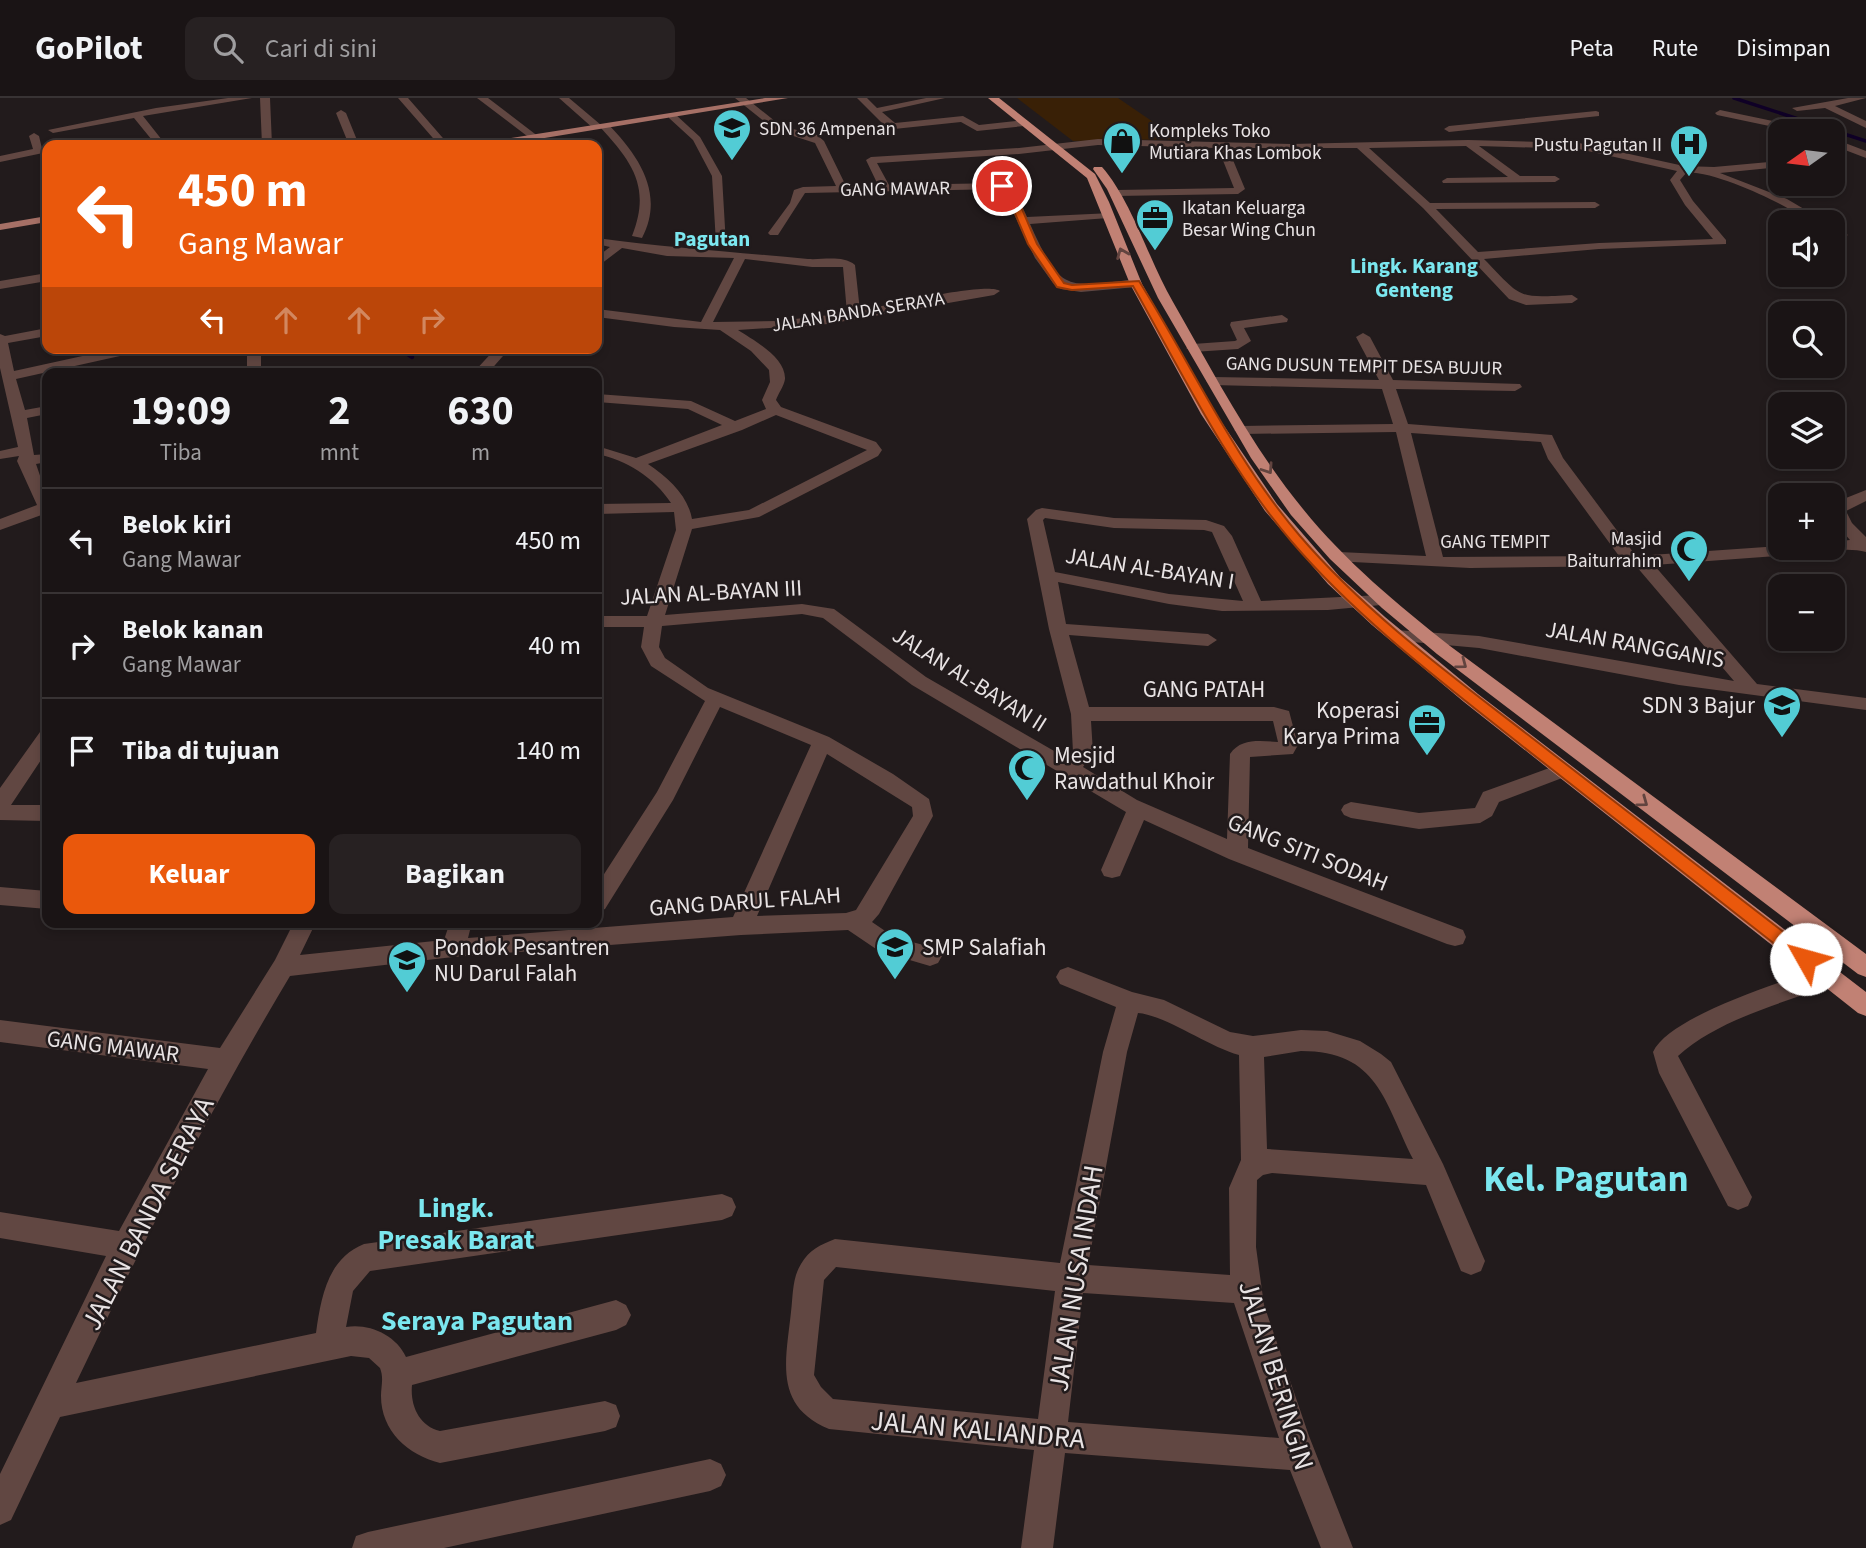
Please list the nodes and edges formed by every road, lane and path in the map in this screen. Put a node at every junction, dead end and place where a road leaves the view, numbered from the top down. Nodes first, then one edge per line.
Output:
1 (247, 98) edge
2 (265, 98) edge
3 (403, 98) edge
4 (482, 98) edge
5 (564, 98) edge
6 (783, 98) edge
7 (862, 98) edge
8 (940, 98) edge
9 (993, 98) edge
10 (1009, 98) edge
11 (1862, 98) edge
12 (745, 101) edge
13 (1826, 105) junction
14 (1797, 108) dead end
15 (876, 111) junction
16 (341, 113) dead end
17 (1720, 113) dead end
18 (1596, 114) dead end
19 (137, 115) junction
20 (672, 116) junction
21 (1024, 123) junction
22 (1768, 123) edge
23 (1866, 125) edge
24 (601, 126) junction
25 (53, 130) dead end
26 (33, 136) dead end
27 (157, 140) edge
28 (267, 140) edge
29 (352, 140) edge
30 (440, 140) edge
31 (533, 140) edge
32 (1472, 143) junction
33 (1222, 145) junction
34 (1359, 145) junction
35 (1062, 146) junction
36 (1845, 146) edge
37 (1866, 155) edge
38 (1845, 158) edge
39 (0, 159) edge
40 (1768, 165) edge
41 (1684, 169) junction
42 (1704, 169) junction
43 (1516, 178) junction
44 (1555, 178) dead end
45 (1447, 181) dead end
46 (885, 188) junction
47 (843, 190) junction
48 (1116, 193) junction
49 (1595, 205) dead end
50 (1427, 206) junction
51 (1799, 210) edge
52 (1108, 215) junction
53 (42, 220) edge
54 (1021, 221) junction
55 (0, 227) edge
56 (774, 233) dead end
57 (638, 236) dead end
58 (602, 242) edge
59 (722, 243) dead end
60 (619, 245) junction
61 (741, 255) junction
62 (1476, 256) junction
63 (602, 258) edge
64 (42, 278) edge
65 (1136, 283) junction
66 (0, 285) edge
67 (994, 291) dead end
68 (1572, 299) dead end
69 (602, 314) edge
70 (854, 315) junction
71 (1282, 319) dead end
72 (705, 326) junction
73 (722, 326) junction
74 (42, 333) edge
75 (1166, 337) junction
76 (1363, 337) dead end
77 (0, 339) edge
78 (1189, 342) junction
79 (111, 354) edge
80 (498, 354) edge
81 (47, 368) edge
82 (485, 368) edge
83 (42, 369) edge
84 (10, 376) junction
85 (1213, 381) junction
86 (1387, 383) junction
87 (1515, 387) dead end
88 (602, 398) edge
89 (11, 406) edge
90 (42, 409) edge
91 (776, 410) junction
92 (737, 427) junction
93 (1402, 428) junction
94 (1241, 430) junction
95 (602, 450) edge
96 (0, 455) edge
97 (24, 456) junction
98 (42, 458) edge
99 (636, 463) junction
100 (1866, 495) edge
101 (42, 496) edge
102 (683, 507) junction
103 (42, 509) edge
104 (602, 509) edge
105 (0, 525) edge
106 (685, 525) junction
107 (1864, 545) edge
108 (1845, 546) edge
109 (1768, 552) edge
110 (1339, 557) junction
111 (1637, 561) junction
112 (1436, 562) junction
113 (1049, 582) junction
114 (1381, 600) junction
115 (1356, 602) junction
116 (1254, 606) junction
117 (828, 613) joint
118 (654, 621) junction
119 (602, 623) edge
120 (1058, 629) junction
121 (1423, 635) junction
122 (1395, 636) junction
123 (1208, 640) dead end
124 (1751, 689) junction
125 (715, 699) junction
126 (1866, 704) edge
127 (1081, 714) junction
128 (822, 742) junction
129 (42, 744) edge
130 (1071, 769) junction
131 (1563, 770) junction
132 (0, 804) edge
133 (1138, 808) junction
134 (1351, 810) dead end
135 (0, 812) edge
136 (42, 813) edge
137 (1237, 853) junction
138 (1112, 870) dead end
139 (602, 895) edge
140 (0, 896) edge
141 (42, 900) edge
142 (851, 921) junction
143 (741, 926) junction
144 (301, 928) edge
145 (459, 928) edge
146 (579, 931) edge
147 (1455, 937) dead end
148 (453, 948) junction
149 (930, 956) dead end
150 (283, 967) junction
151 (1866, 967) edge
152 (1828, 976) junction
153 (1069, 977) dead end
154 (1128, 1006) junction
155 (1866, 1006) edge
156 (0, 1031) edge
157 (1251, 1047) junction
158 (226, 1060) junction
159 (1254, 1164) junction
160 (1434, 1173) junction
161 (1738, 1197) dead end
162 (722, 1207) dead end
163 (0, 1225) edge
164 (126, 1246) junction
165 (1471, 1261) dead end
166 (1071, 1279) junction
167 (1247, 1290) junction
168 (616, 1315) dead end
169 (330, 1344) junction
170 (398, 1374) junction
171 (52, 1403) junction
172 (605, 1416) dead end
173 (1051, 1436) junction
174 (1299, 1455) junction
175 (710, 1475) dead end
176 (3, 1492) edge
177 (368, 1548) edge
178 (1037, 1548) edge
179 (1336, 1548) edge

1 - 19 street
2 - 28 street
3 - 30 street
4 - 31 street
5 - 24 street
6 - 12 main road
7 - 15 street
8 - 15 street
9 - 21 highway
10 - 35 highway
11 - 13 street
12 - 20 main road
12 - 47 street
13 - 14 street
13 - 23 street
15 - 21 street
16 - 29 street
17 - 22 street
18 - 32 street
19 - 25 street
19 - 27 street
20 - 24 main road
20 - 59 street
21 - 35 highway
24 - 31 main road
24 - 57 street
26 - 39 street
32 - 34 street
32 - 41 street
32 - 43 street
33 - 34 street
33 - 35 street
33 - 48 street
34 - 50 street
35 - 46 street
35 - 48 highway
35 - 52 highway
36 - 37 street
37 - 38 street
40 - 42 street
41 - 42 street
41 - 62 street
42 - 51 street
43 - 44 street
43 - 45 street
46 - 47 street, GANG MAWAR
46 - 54 street, GANG MAWAR
47 - 56 street, GANG MAWAR
48 - 78 highway
49 - 50 street
50 - 62 street
52 - 54 street
65 -> 52 highway
53 - 55 main road
54 - 65 street, GANG MAWAR
58 - 60 street
60 - 61 street
60 - 63 street
61 - 70 street
61 - 72 street
62 - 68 street
64 - 66 street
65 - 75 highway
67 - 70 street, JALAN BANDA SERAYA
69 - 72 street, JALAN BANDA SERAYA
70 - 73 street, JALAN BANDA SERAYA
71 - 78 street
72 - 73 street, JALAN BANDA SERAYA
73 - 91 street
74 - 77 street
75 - 78 highway
75 - 115 highway
76 - 86 street
77 - 84 street
78 - 85 highway
79 - 81 street
80 - 82 street
83 - 84 street
84 - 89 street
85 - 86 street, GANG DUSUN TEMPIT DESA BUJUR
85 - 94 highway
86 - 87 street, GANG DUSUN TEMPIT DESA BUJUR
86 - 93 street
88 - 92 street
89 - 90 street
89 - 97 street
91 - 92 street
91 - 106 street
92 - 99 street
93 - 94 street
93 - 111 street
93 - 112 street
94 -> 110 highway
95 - 99 street
96 - 97 street
97 - 98 street
97 - 101 street
99 - 102 street
100 - 107 street
102 - 104 street
102 - 106 street
103 - 105 street
106 - 118 street, GANG DARUL FALAH
107 - 108 street
109 - 111 street, GANG TEMPIT
110 - 112 street, GANG TEMPIT
110 - 114 highway
111 - 112 street, GANG TEMPIT
111 - 124 street
113 - 116 street, JALAN AL-BAYAN I
113 - 116 street, JALAN AL-BAYAN II
113 - 120 street, JALAN AL-BAYAN II
114 - 115 street, JALAN AL-BAYAN I
114 - 121 highway
115 - 116 street, JALAN AL-BAYAN I
115 - 122 highway
117 - 118 street, JALAN AL-BAYAN III
117 - 130 street, JALAN AL-BAYAN II
118 - 119 street, JALAN AL-BAYAN III
118 - 125 street, GANG DARUL FALAH
120 - 123 street
120 - 127 street, JALAN AL-BAYAN II
121 - 122 street, JALAN RANGGANIS
121 - 124 street, JALAN RANGGANIS
121 -> 151 highway
122 - 131 highway
124 - 126 street, JALAN RANGGANIS
125 - 128 street, GANG DARUL FALAH
125 - 139 street
127 - 130 street, JALAN AL-BAYAN II
127 - 137 street, GANG PATAH
128 - 142 street, GANG DARUL FALAH
128 - 143 street
129 - 132 street
130 - 133 street, GANG SITI SODAH
131 - 134 street
131 - 152 highway
133 - 137 street, GANG SITI SODAH
133 - 138 street
135 - 136 street
137 - 147 street, GANG SITI SODAH
140 - 141 street
142 - 143 street, GANG DARUL FALAH
142 - 149 street
143 - 146 street, GANG DARUL FALAH
144 - 150 street, JALAN BANDA SERAYA
145 - 148 street
146 - 148 street, GANG DARUL FALAH
148 - 150 street, GANG DARUL FALAH
150 - 158 street, JALAN BANDA SERAYA
152 - 155 highway
152 - 161 street
153 - 154 street
154 - 157 street
154 - 166 street, JALAN NUSA INDAH
156 - 158 street, GANG MAWAR
157 - 159 street
157 - 160 street
158 - 164 street, JALAN BANDA SERAYA
159 - 160 street
159 - 167 street, JALAN BERINGIN
160 - 165 street
162 - 169 street
163 - 164 street
164 - 171 street, JALAN BANDA SERAYA
166 - 167 street
166 - 173 street, JALAN NUSA INDAH
166 - 173 street, JALAN KALIANDRA
167 - 174 street, JALAN BERINGIN
168 - 170 street
169 - 170 street
169 - 171 street
170 - 172 street
171 - 176 street, JALAN BANDA SERAYA
173 - 174 street, JALAN KALIANDRA
173 - 178 street, JALAN NUSA INDAH
174 - 179 street, JALAN BERINGIN
175 - 177 street

